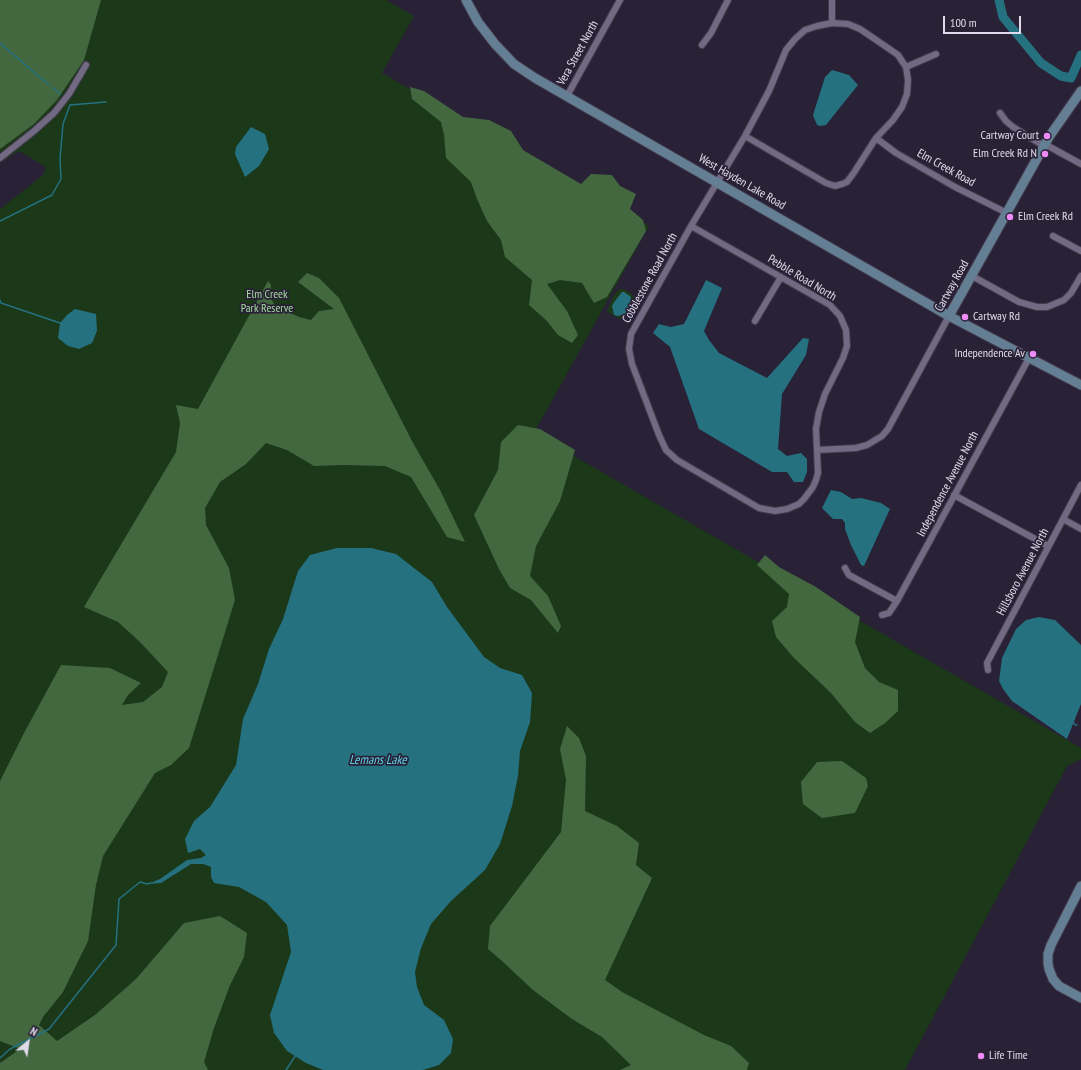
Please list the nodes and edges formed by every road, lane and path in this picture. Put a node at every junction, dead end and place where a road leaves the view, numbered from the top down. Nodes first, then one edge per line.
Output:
1 (466, 0) edge
2 (620, 0) edge
3 (728, 0) edge
4 (832, 0) edge
5 (832, 23) junction
6 (702, 45) dead end
7 (936, 54) dead end
8 (86, 65) dead end
9 (906, 67) junction
10 (1081, 91) edge
11 (567, 96) junction
12 (1000, 113) dead end
13 (745, 136) junction
14 (876, 138) junction
15 (1045, 145) junction
16 (0, 158) edge
17 (1081, 164) edge
18 (718, 182) junction
19 (1007, 213) junction
20 (691, 226) junction
21 (1053, 236) dead end
22 (1081, 251) edge
23 (972, 276) junction
24 (1081, 276) edge
25 (780, 277) junction
26 (949, 316) junction
27 (755, 322) dead end
28 (1029, 358) junction
29 (1081, 385) edge
30 (817, 450) junction
31 (1081, 485) edge
32 (954, 495) junction
33 (1063, 519) junction
34 (1081, 529) edge
35 (1048, 546) junction
36 (845, 568) dead end
37 (897, 601) junction
38 (882, 616) dead end
39 (988, 670) dead end
40 (1081, 886) edge
41 (1081, 998) edge

1 - 11 main road, West Hayden Lake Road
2 - 11 street, Vera Street North
3 - 6 street
4 - 5 street
5 - 9 street
5 - 13 street, Cobblestone Road North
7 - 9 street
8 - 16 street
9 - 14 street
10 - 15 main road, Cartway Road
11 - 18 main road, West Hayden Lake Road
12 - 15 street
13 - 14 street
13 - 18 street, Cobblestone Road North
14 - 19 street, Elm Creek Road
15 - 17 street
15 - 19 main road, Cartway Road
18 - 20 street, Cobblestone Road North
18 - 26 main road, West Hayden Lake Road
19 - 23 main road, Cartway Road
20 - 25 street, Pebble Road North
20 - 30 street, Cobblestone Road North
21 - 22 street
23 - 24 street
23 - 26 main road, Cartway Road
25 - 27 street
25 - 30 street, Pebble Road North
26 - 28 main road, West Hayden Lake Road
26 - 30 street, Cartway Road
28 - 29 main road, West Hayden Lake Road
28 - 32 street, Independence Avenue North
31 - 33 street, Hillsboro Avenue North
32 - 35 street
32 - 37 street, Independence Avenue North
33 - 34 street
33 - 35 street, Hillsboro Avenue North
35 - 39 street, Hillsboro Avenue North
36 - 37 street
37 - 38 street, Independence Avenue North
40 - 41 main road

